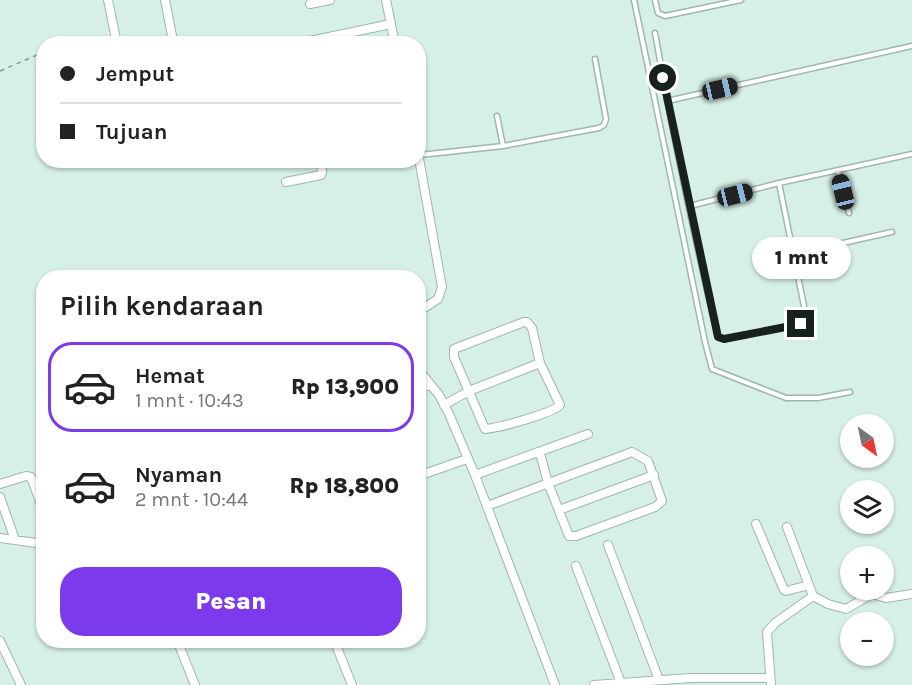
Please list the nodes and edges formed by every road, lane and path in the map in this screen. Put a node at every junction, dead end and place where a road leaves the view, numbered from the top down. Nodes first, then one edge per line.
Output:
1 (108, 0) edge
2 (165, 0) edge
3 (330, 0) edge
4 (386, 0) edge
5 (634, 0) edge
6 (655, 0) edge
7 (741, 0) edge
8 (727, 2) edge
9 (310, 4) dead end
10 (391, 24) junction
11 (655, 33) dead end
12 (115, 36) edge
13 (172, 36) edge
14 (334, 36) edge
15 (393, 36) edge
16 (912, 46) edge
17 (36, 55) edge
18 (595, 59) dead end
19 (0, 71) edge
20 (668, 101) junction
21 (497, 116) dead end
22 (503, 146) junction
23 (426, 153) edge
24 (912, 154) edge
25 (322, 168) edge
26 (421, 168) edge
27 (838, 171) junction
28 (286, 182) dead end
29 (779, 183) junction
30 (690, 206) junction
31 (849, 213) dead end
32 (892, 232) dead end
33 (794, 254) junction
34 (426, 307) edge
35 (540, 363) junction
36 (426, 378) edge
37 (431, 384) junction
38 (426, 386) edge
39 (469, 391) junction
40 (850, 392) dead end
41 (444, 405) junction
42 (588, 434) dead end
43 (540, 453) junction
44 (467, 459) junction
45 (426, 474) edge
46 (475, 475) junction
47 (654, 475) junction
48 (548, 483) junction
49 (0, 484) edge
50 (36, 490) edge
51 (0, 497) edge
52 (487, 506) junction
53 (559, 510) junction
54 (756, 524) dead end
55 (787, 527) dead end
56 (0, 538) edge
57 (15, 540) junction
58 (36, 543) edge
59 (609, 545) dead end
60 (576, 566) dead end
61 (809, 585) junction
62 (912, 594) edge
63 (813, 596) junction
64 (0, 641) edge
65 (180, 648) edge
66 (337, 648) edge
67 (659, 681) junction
68 (771, 681) edge
69 (621, 683) junction
70 (21, 685) edge
71 (195, 685) edge
72 (352, 685) edge
73 (555, 685) edge
74 (594, 685) edge

1 - 12 street
2 - 13 street
3 - 9 street
4 - 10 street
5 - 40 lane
6 - 8 lane
7 - 8 lane
10 - 14 street
10 - 15 street
11 - 20 lane
16 - 20 lane
17 - 19 path
18 - 22 lane
20 - 30 lane
21 - 22 lane
22 - 23 lane
24 - 27 lane
25 - 28 street
26 - 34 street
27 - 29 lane
27 - 31 lane
29 - 30 lane
29 - 33 lane
30 - 33 lane
32 - 33 lane
35 - 39 street
35 - 39 street
35 - 39 street
36 - 37 street
37 - 38 street
37 - 41 street
39 - 41 street
41 - 44 street
42 - 43 street
43 - 46 street
43 - 48 street
44 - 45 street
44 - 46 street
46 - 52 street
47 - 48 street
47 - 53 street
47 - 53 street
48 - 52 street
48 - 53 street
49 - 50 street
51 - 57 street
52 - 73 street
54 - 61 street
55 - 61 street
56 - 57 street
57 - 58 street
59 - 67 street
60 - 69 street
61 - 63 street
62 - 63 street
63 - 68 street
64 - 70 street
65 - 71 street
66 - 72 street
67 - 68 street
67 - 69 street
69 - 74 street

